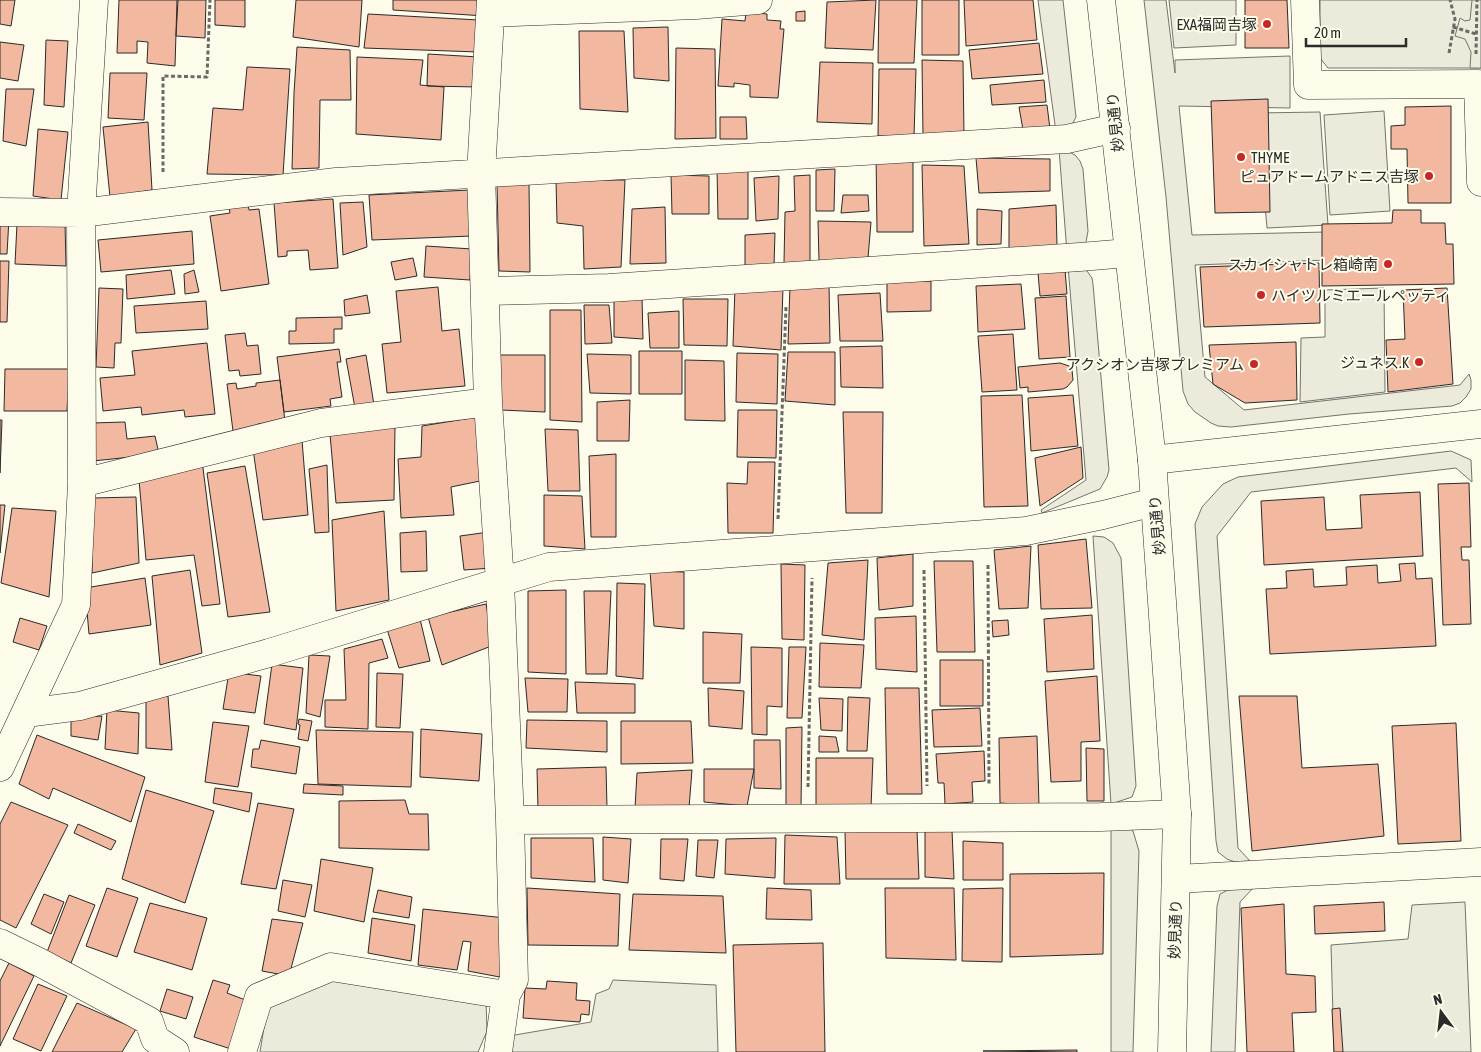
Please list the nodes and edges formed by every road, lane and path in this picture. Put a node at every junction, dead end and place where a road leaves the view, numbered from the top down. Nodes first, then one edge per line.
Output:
1 (94, 0) edge
2 (210, 0) edge
3 (758, 0) edge
4 (1101, 0) edge
5 (1305, 0) edge
6 (1450, 0) edge
7 (1478, 0) edge
8 (491, 6) edge
9 (1453, 26) junction
10 (1476, 34) junction
11 (1442, 57) dead end
12 (1476, 59) dead end
13 (1116, 128) junction
14 (481, 173) junction
15 (1481, 182) edge
16 (163, 203) junction
17 (0, 212) edge
18 (81, 213) junction
19 (1128, 253) junction
20 (787, 277) junction
21 (485, 291) junction
22 (488, 402) junction
23 (1481, 424) edge
24 (1152, 460) junction
25 (82, 483) junction
26 (1154, 502) junction
27 (987, 534) junction
28 (924, 539) junction
29 (812, 547) junction
30 (776, 550) junction
31 (500, 582) junction
32 (26, 713) junction
33 (0, 768) edge
34 (1177, 814) junction
35 (989, 817) junction
36 (928, 818) junction
37 (807, 819) junction
38 (510, 820) junction
39 (1481, 862) edge
40 (1177, 878) junction
41 (0, 943) edge
42 (506, 995) junction
43 (159, 1048) edge
44 (242, 1052) edge
45 (498, 1052) edge
46 (1172, 1052) edge

1 - 18 street
2 - 16 path
3 - 8 street
4 - 13 street, 妙見通り
5 - 15 street
6 - 9 path
7 - 10 path
8 - 14 street
9 - 10 path
9 - 11 path
10 - 12 path
13 - 14 street
13 - 19 street, 妙見通り
14 - 16 street
14 - 21 street
16 - 18 street
17 - 18 street
18 - 25 street
19 - 20 street
19 - 24 street, 妙見通り
20 - 21 street
20 - 30 path
21 - 22 street
22 - 25 street
22 - 31 street
23 - 24 street
24 - 26 street, 妙見通り
25 - 32 street
26 - 27 street
26 - 34 street, 妙見通り
27 - 28 street
27 - 35 path
28 - 29 street
28 - 36 path
29 - 30 street
29 - 37 path
30 - 31 street
31 - 32 street
31 - 38 street
32 - 33 street
34 - 35 street
34 - 40 street, 妙見通り
35 - 36 street
36 - 37 street
37 - 38 street
38 - 42 street
39 - 40 street
40 - 46 street, 妙見通り
41 - 43 street
42 - 44 street
42 - 45 street

